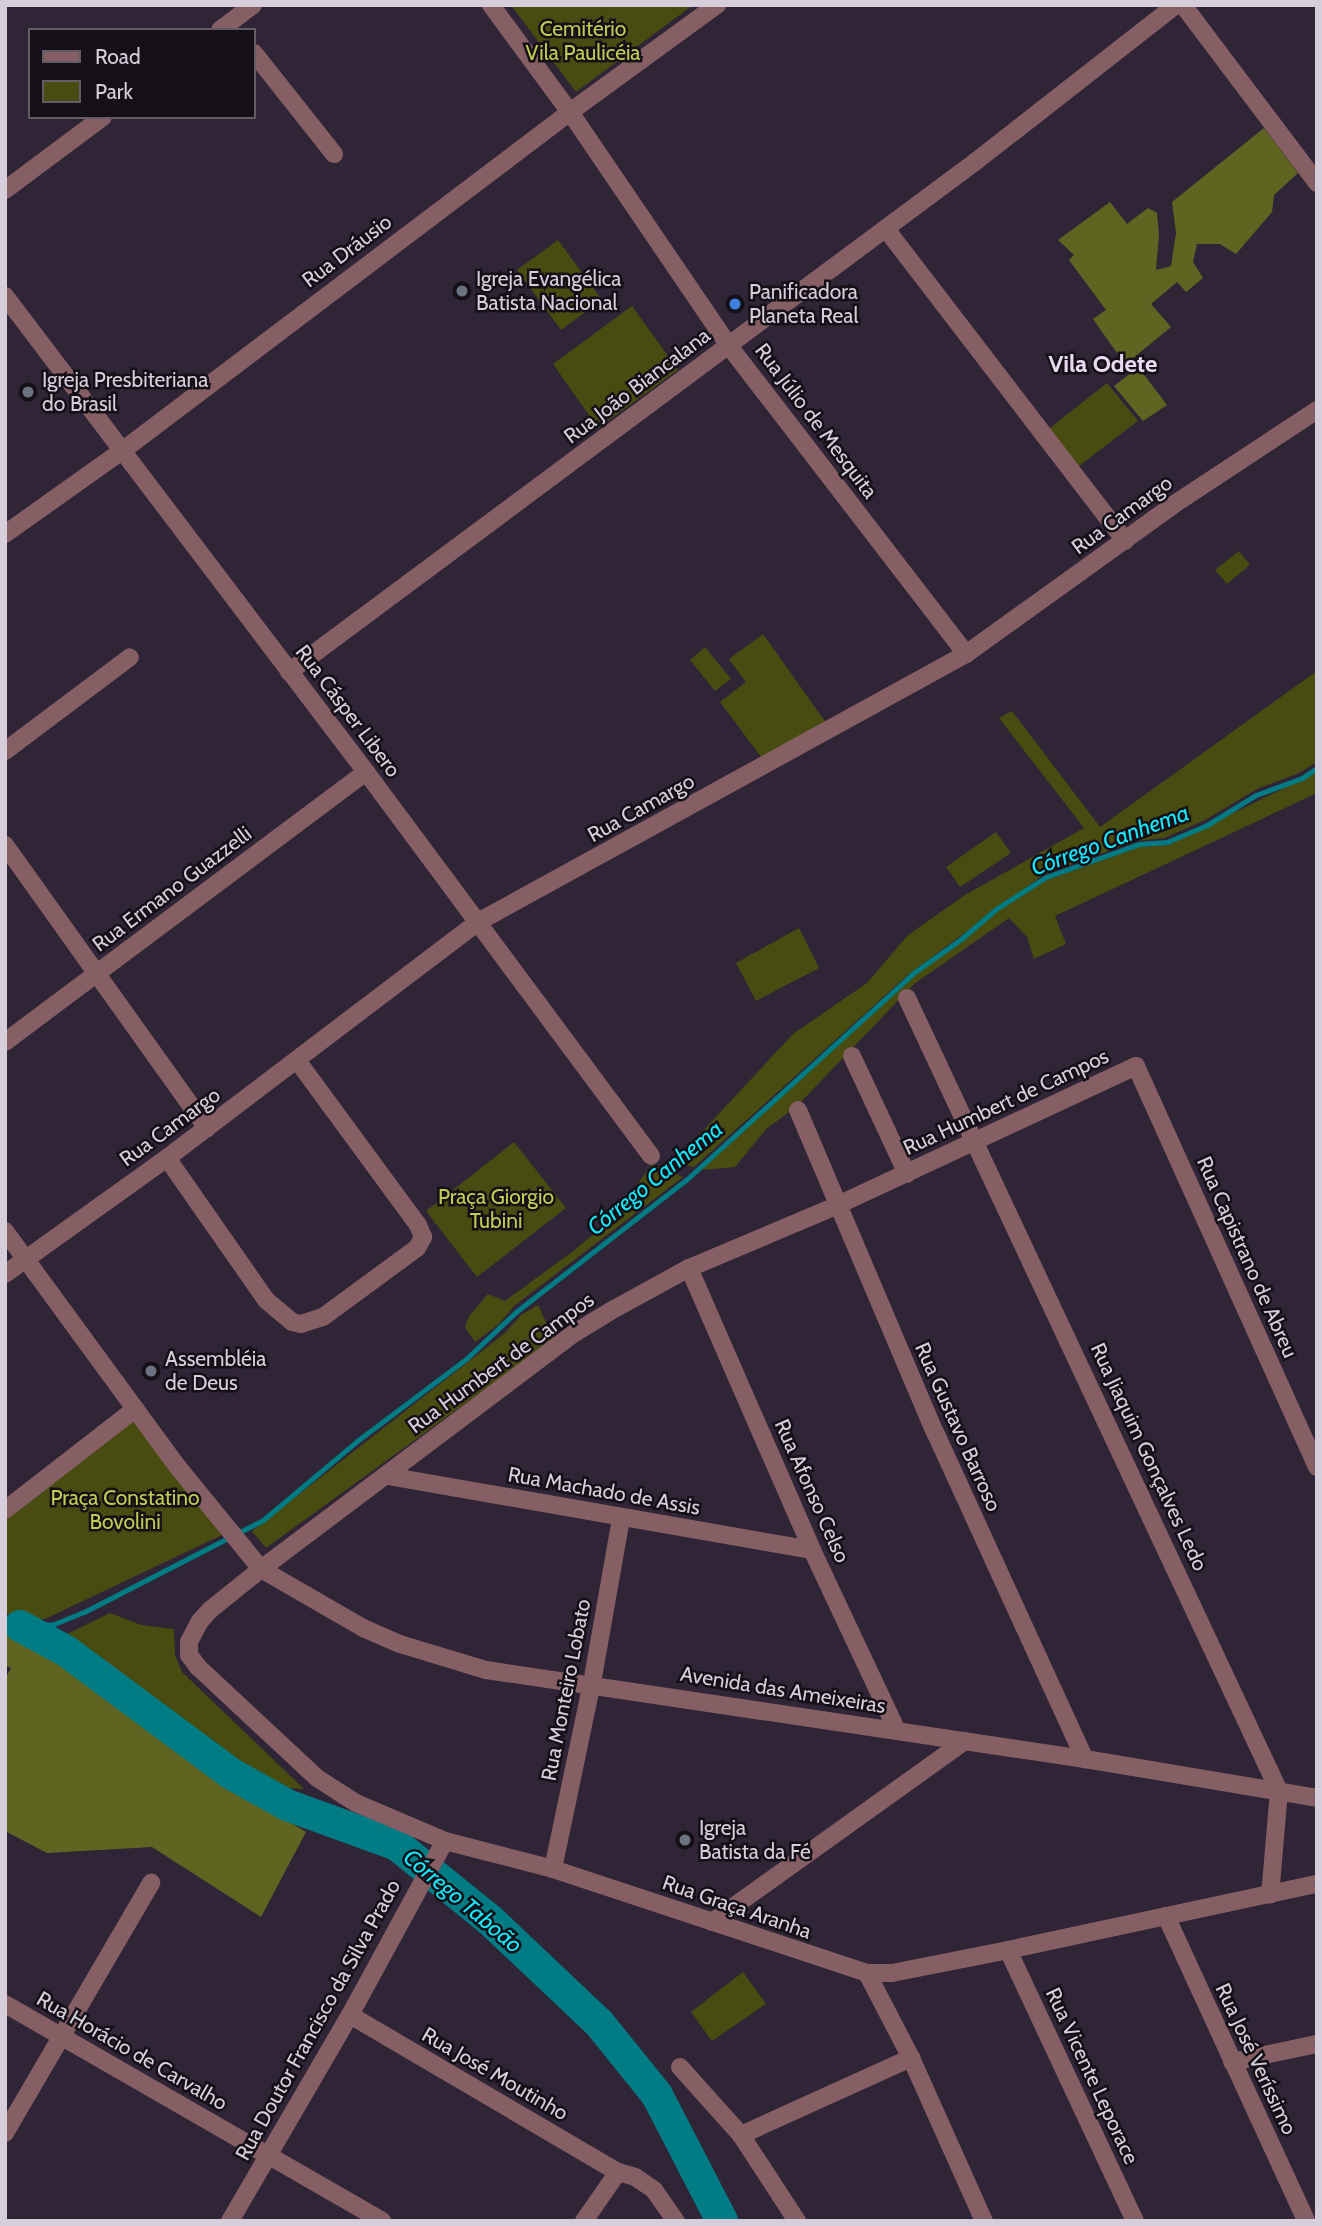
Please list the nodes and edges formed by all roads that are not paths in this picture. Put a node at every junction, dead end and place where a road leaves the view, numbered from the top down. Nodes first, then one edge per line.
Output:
1 (253, 5) edge
2 (491, 5) edge
3 (717, 5) edge
4 (1177, 5) edge
5 (1183, 5) edge
6 (228, 27) edge
7 (256, 56) edge
8 (570, 111) junction
9 (100, 119) edge
10 (334, 154) dead end
11 (1317, 183) edge
12 (5, 190) edge
13 (886, 229) junction
14 (5, 296) edge
15 (729, 345) junction
16 (1317, 410) edge
17 (122, 451) junction
18 (5, 534) edge
19 (1125, 541) junction
20 (966, 654) junction
21 (130, 657) dead end
22 (289, 672) junction
23 (5, 751) edge
24 (366, 772) junction
25 (5, 845) edge
26 (478, 922) junction
27 (98, 972) junction
28 (907, 998) dead end
29 (5, 1042) edge
30 (852, 1056) dead end
31 (297, 1060) junction
32 (1136, 1066) joint
33 (797, 1110) dead end
34 (208, 1128) junction
35 (976, 1142) junction
36 (651, 1156) dead end
37 (167, 1158) junction
38 (907, 1174) junction
39 (836, 1206) junction
40 (5, 1231) edge
41 (26, 1258) junction
42 (689, 1268) junction
43 (5, 1273) edge
44 (135, 1409) junction
45 (1317, 1467) edge
46 (388, 1476) junction
47 (5, 1510) edge
48 (621, 1518) junction
49 (812, 1550) junction
50 (261, 1569) junction
51 (198, 1667) joint
52 (592, 1683) junction
53 (897, 1731) junction
54 (965, 1741) junction
55 (1085, 1759) junction
56 (1279, 1791) junction
57 (1317, 1798) edge
58 (443, 1843) junction
59 (554, 1869) junction
60 (151, 1883) dead end
61 (1317, 1884) edge
62 (1270, 1895) junction
63 (1166, 1916) junction
64 (712, 1922) junction
65 (1008, 1950) junction
66 (867, 1973) junction
67 (5, 2004) edge
68 (349, 2015) junction
69 (60, 2035) junction
70 (1317, 2044) edge
71 (911, 2058) junction
72 (1232, 2062) junction
73 (680, 2067) dead end
74 (5, 2133) edge
75 (741, 2135) junction
76 (270, 2156) junction
77 (618, 2172) junction
78 (1307, 2212) edge
79 (230, 2221) edge
80 (382, 2221) edge
81 (584, 2221) edge
82 (676, 2221) edge
83 (797, 2221) edge
84 (984, 2221) edge
85 (1135, 2221) edge

1 - 6 street
2 - 8 street, Rua Júlio de Mesquita
3 - 8 street, Rua Dráusio
4 - 13 street, Rua João Biancalana
5 - 11 street
7 - 10 street
8 - 15 street, Rua Júlio de Mesquita
8 - 17 street, Rua Dráusio
9 - 12 street
13 - 15 street, Rua João Biancalana
13 - 19 street
14 - 17 street, Rua Cásper Libero
15 - 20 street, Rua Júlio de Mesquita
15 - 22 street, Rua João Biancalana
16 - 19 street, Rua Camargo
17 - 18 street, Rua Dráusio
17 - 22 street, Rua Cásper Libero
19 - 20 street, Rua Camargo
20 - 26 street, Rua Camargo
21 - 23 street
22 - 24 street, Rua Cásper Libero
24 - 26 street, Rua Cásper Libero
24 - 27 street, Rua Ermano Guazzelli
25 - 27 street
26 - 31 street, Rua Camargo
26 - 36 street, Rua Cásper Libero
27 - 29 street, Rua Ermano Guazzelli
27 - 34 street
28 - 35 street, Rua Jiaquim Gonçalves Ledo
30 - 38 street
31 - 34 street, Rua Camargo
31 - 37 street
32 - 35 street, Rua Humbert de Campos
32 - 45 street, Rua Capistrano de Abreu
33 - 39 street, Rua Gustavo Barroso
34 - 37 street, Rua Camargo
35 - 38 street, Rua Humbert de Campos
35 - 56 street, Rua Jiaquim Gonçalves Ledo
37 - 41 street, Rua Camargo
38 - 39 street, Rua Humbert de Campos
39 - 42 street, Rua Humbert de Campos
39 - 55 street, Rua Gustavo Barroso
40 - 41 street
41 - 43 street, Rua Camargo
41 - 44 street
42 - 46 street, Rua Humbert de Campos
42 - 49 street, Rua Afonso Celso
44 - 47 street
44 - 50 street
46 - 48 street, Rua Machado de Assis
46 - 50 street, Rua Humbert de Campos
48 - 49 street, Rua Machado de Assis
48 - 52 street, Rua Monteiro Lobato
49 - 53 street, Rua Afonso Celso
50 - 51 street, Rua Humbert de Campos
50 - 52 street, Avenida das Ameixeiras
51 - 58 street, Rua Graça Aranha
52 - 53 street, Avenida das Ameixeiras
52 - 59 street, Rua Monteiro Lobato
53 - 54 street, Avenida das Ameixeiras
54 - 55 street, Avenida das Ameixeiras
54 - 64 street
55 - 56 street, Avenida das Ameixeiras
56 - 57 street, Avenida das Ameixeiras
56 - 62 street
58 - 59 street, Rua Graça Aranha
58 - 68 street, Rua Doutor Francisco da Silva Prado
59 - 64 street, Rua Graça Aranha
60 - 69 street
61 - 62 street, Rua Graça Aranha
62 - 63 street, Rua Graça Aranha
63 - 65 street, Rua Graça Aranha
63 - 72 street, Rua José Veríssimo
64 - 66 street, Rua Graça Aranha
65 - 66 street, Rua Graça Aranha
65 - 85 street, Rua Vicente Leporace
66 - 71 street
67 - 69 street, Rua Horácio de Carvalho
68 - 76 street, Rua Doutor Francisco da Silva Prado
68 - 77 street, Rua José Moutinho
69 - 74 street
69 - 76 street, Rua Horácio de Carvalho
70 - 72 street
71 - 75 street
71 - 84 street
72 - 78 street, Rua José Veríssimo
73 - 75 street
75 - 83 street
76 - 79 street, Rua Doutor Francisco da Silva Prado
76 - 80 street, Rua Horácio de Carvalho
77 - 81 street
77 - 82 street, Rua José Moutinho

